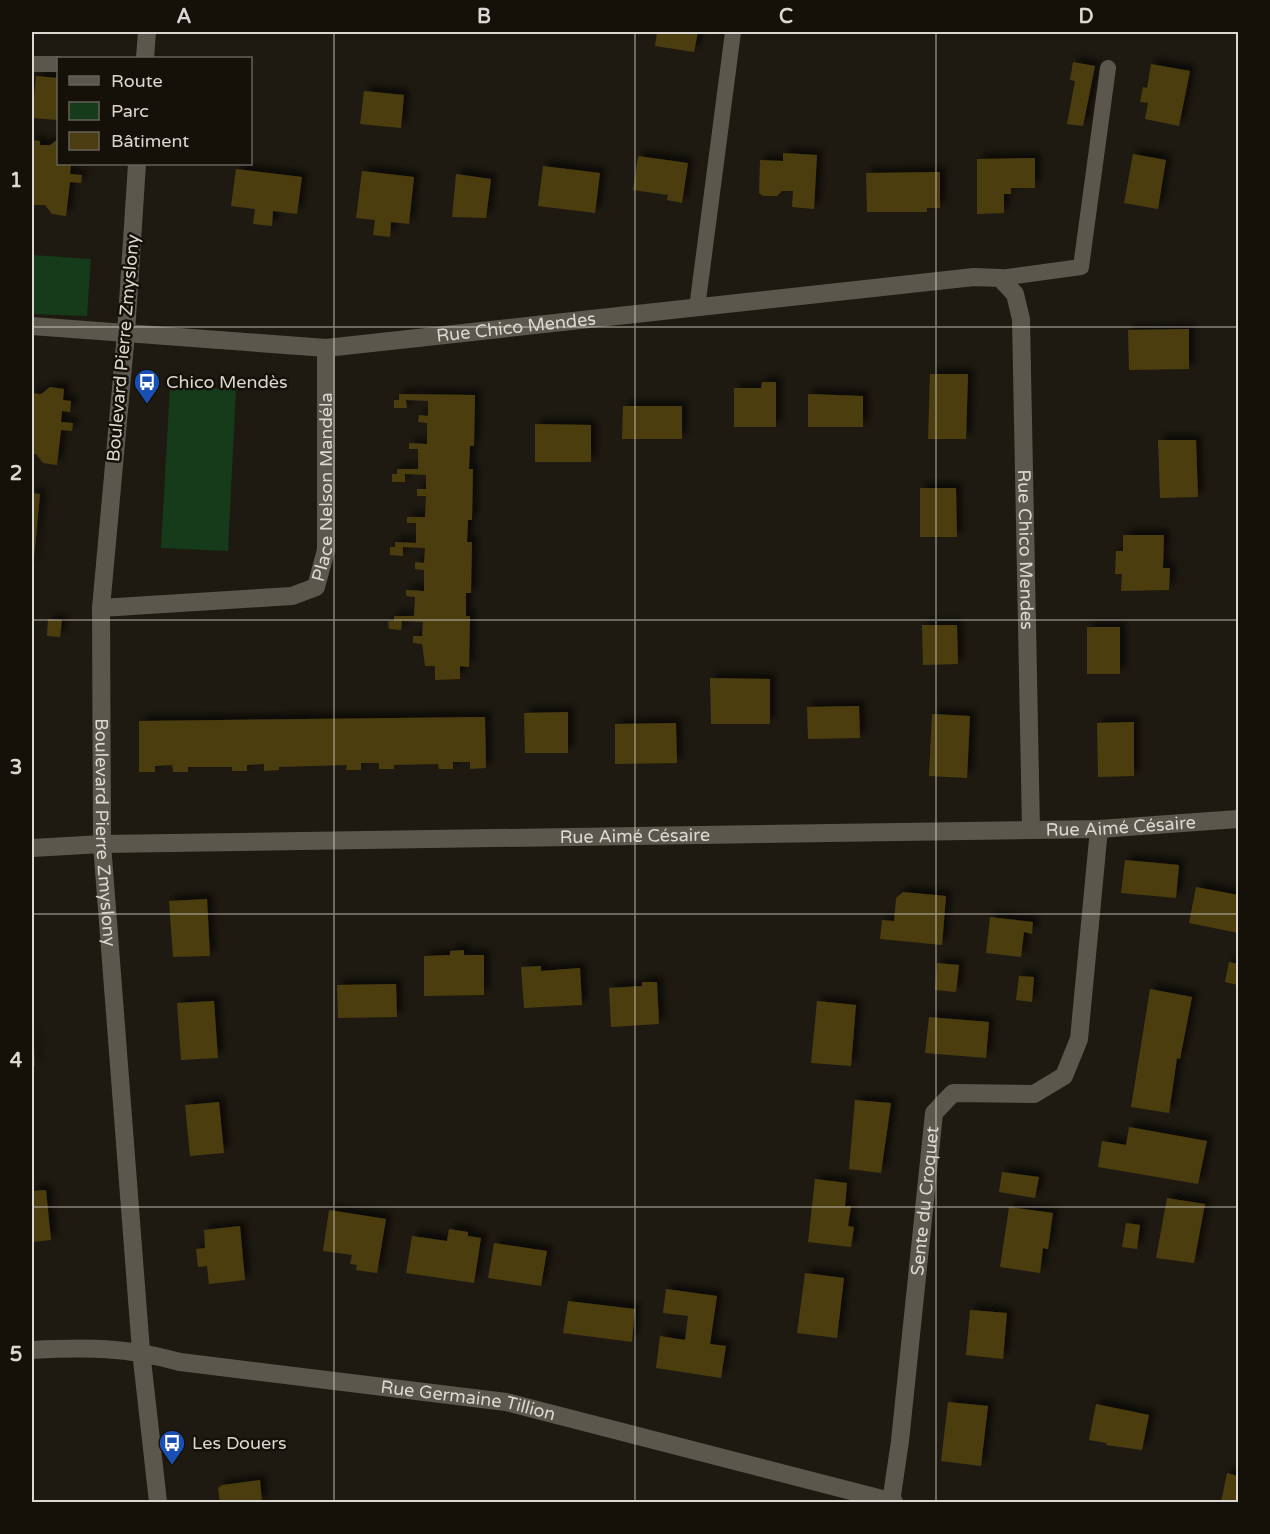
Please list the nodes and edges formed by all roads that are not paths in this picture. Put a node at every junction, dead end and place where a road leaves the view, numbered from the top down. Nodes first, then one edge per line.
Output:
1 (147, 32) edge
2 (733, 32) edge
3 (145, 57) edge
4 (32, 64) edge
5 (57, 64) edge
6 (1108, 68) dead end
7 (137, 165) edge
8 (1000, 278) junction
9 (697, 308) junction
10 (32, 326) edge
11 (126, 333) junction
12 (326, 348) junction
13 (101, 608) junction
14 (1239, 819) edge
15 (1031, 829) junction
16 (1099, 829) junction
17 (102, 844) junction
18 (32, 848) edge
19 (32, 1350) edge
20 (141, 1351) junction
21 (892, 1502) edge
22 (158, 1503) edge

1 - 3 street
2 - 9 lane
4 - 5 lane
6 - 8 lane, Rue Chico Mendes
7 - 11 street, Boulevard Pierre Zmyslony
8 - 9 street, Rue Chico Mendes
8 - 15 street, Rue Chico Mendes
9 - 12 street, Rue Chico Mendes
10 - 11 street, Rue Chico Mendes
11 - 12 street, Rue Chico Mendes
11 - 13 street, Boulevard Pierre Zmyslony
12 - 13 street, Place Nelson Mandéla
13 - 17 street, Boulevard Pierre Zmyslony
14 - 16 street, Rue Aimé Césaire
15 - 16 street, Rue Aimé Césaire
15 - 17 street, Rue Aimé Césaire
16 - 21 street, Sente du Croquet
17 - 18 street, Rue Aimé Césaire
17 - 20 street, Boulevard Pierre Zmyslony
19 - 20 street, Rue Germaine Tillion
20 - 21 street, Rue Germaine Tillion
20 - 22 street, Boulevard Pierre Zmyslony

